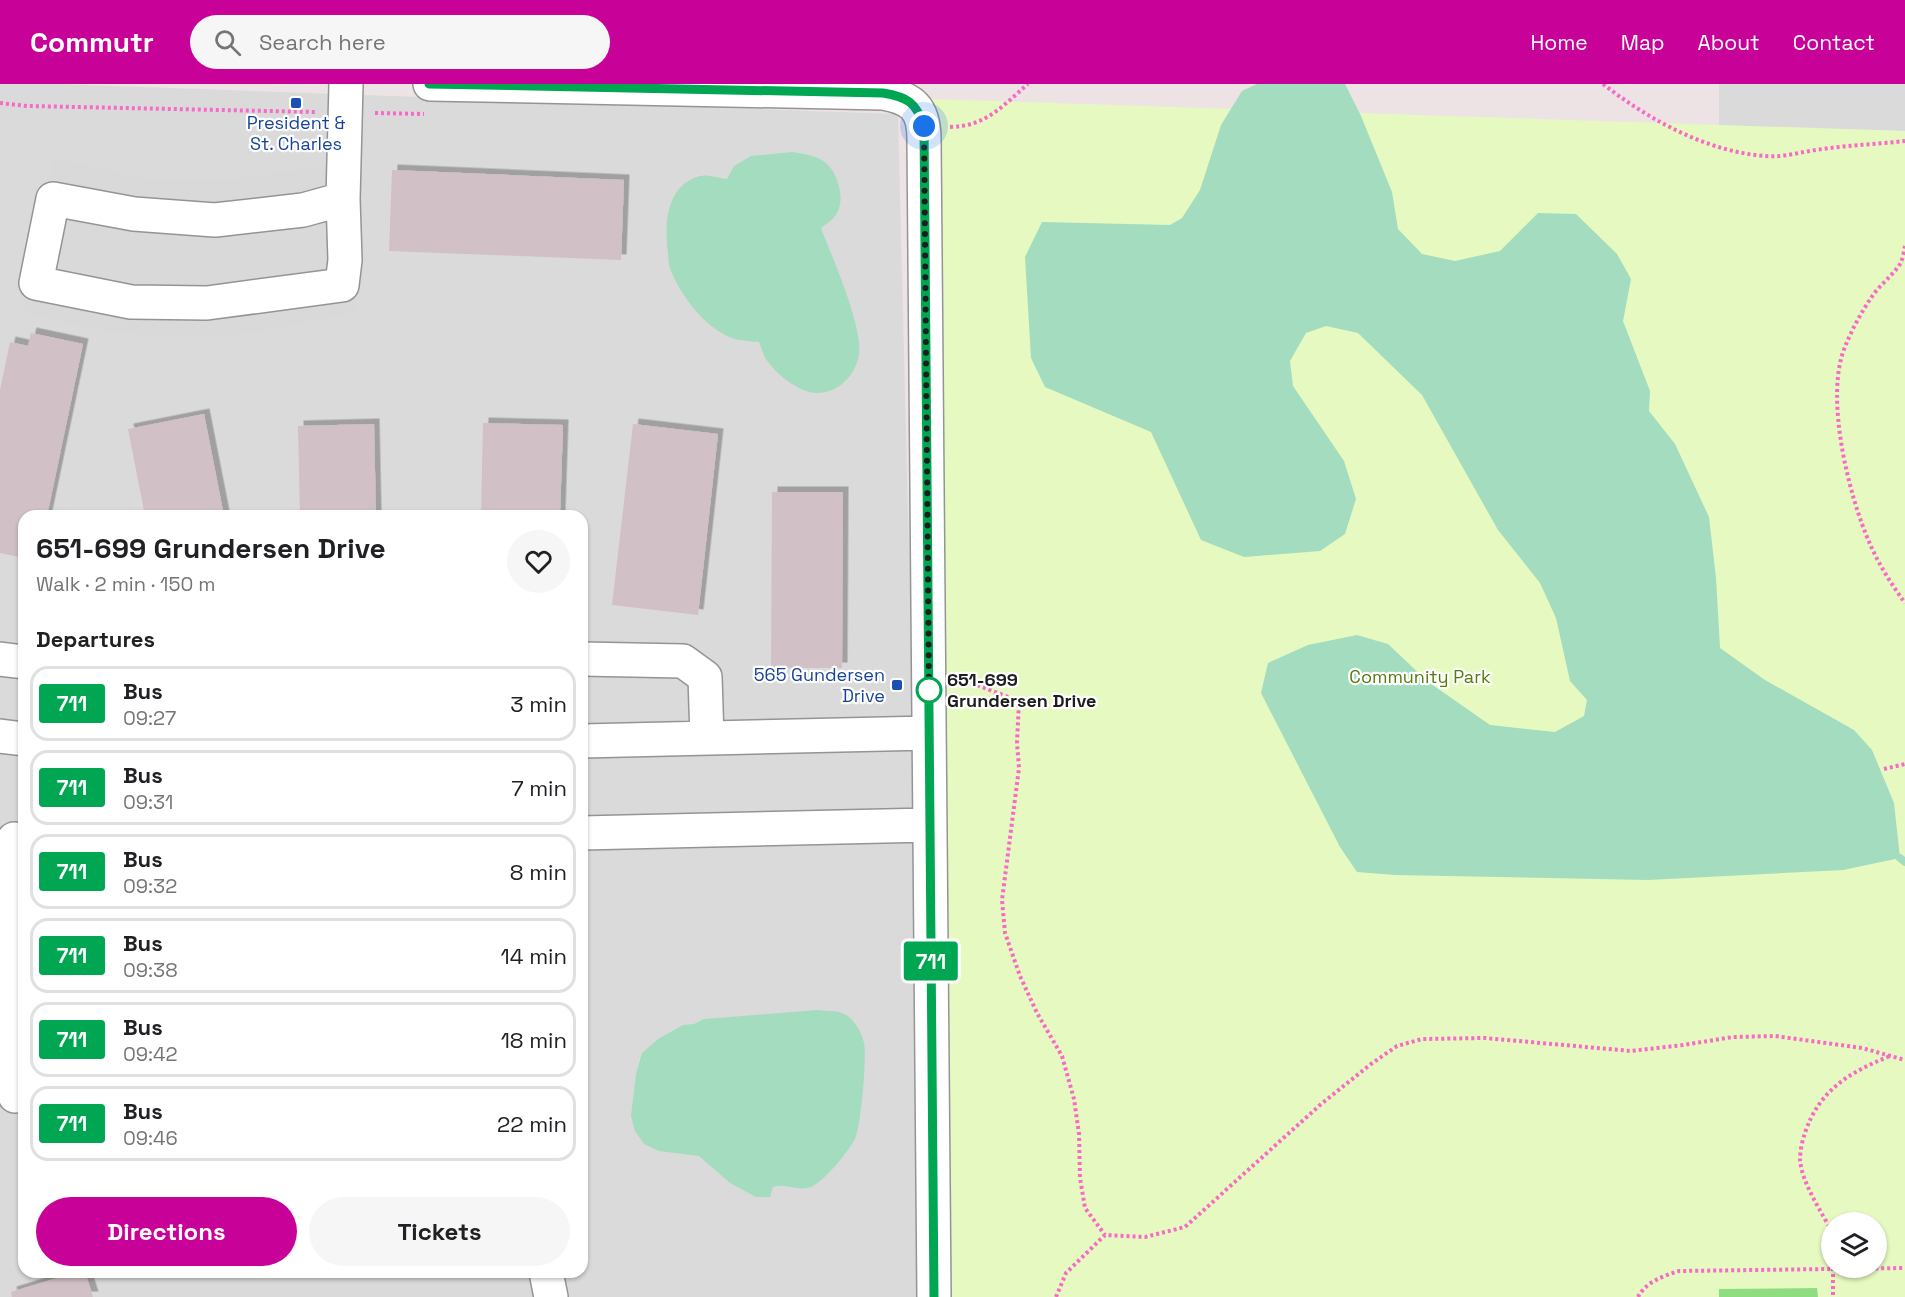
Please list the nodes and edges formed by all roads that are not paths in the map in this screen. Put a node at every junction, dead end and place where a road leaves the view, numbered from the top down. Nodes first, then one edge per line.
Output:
1 (345, 84) edge
2 (430, 84) edge
3 (514, 85) edge
4 (581, 86) edge
5 (343, 199) junction
6 (0, 659) edge
7 (588, 659) edge
8 (18, 661) edge
9 (929, 733) junction
10 (0, 736) edge
11 (18, 738) edge
12 (707, 738) junction
13 (588, 741) edge
14 (930, 825) junction
15 (588, 833) edge
16 (13, 839) edge
17 (15, 1096) dead end
18 (547, 1278) edge
19 (551, 1297) edge
20 (934, 1297) edge

1 - 5 street
2 - 3 street
3 - 4 street
4 - 9 street
5 - 5 street
6 - 8 street
7 - 12 street
9 - 12 street
9 - 14 street
10 - 11 street
12 - 13 street
14 - 15 street
14 - 20 street
16 - 17 street
18 - 19 street

